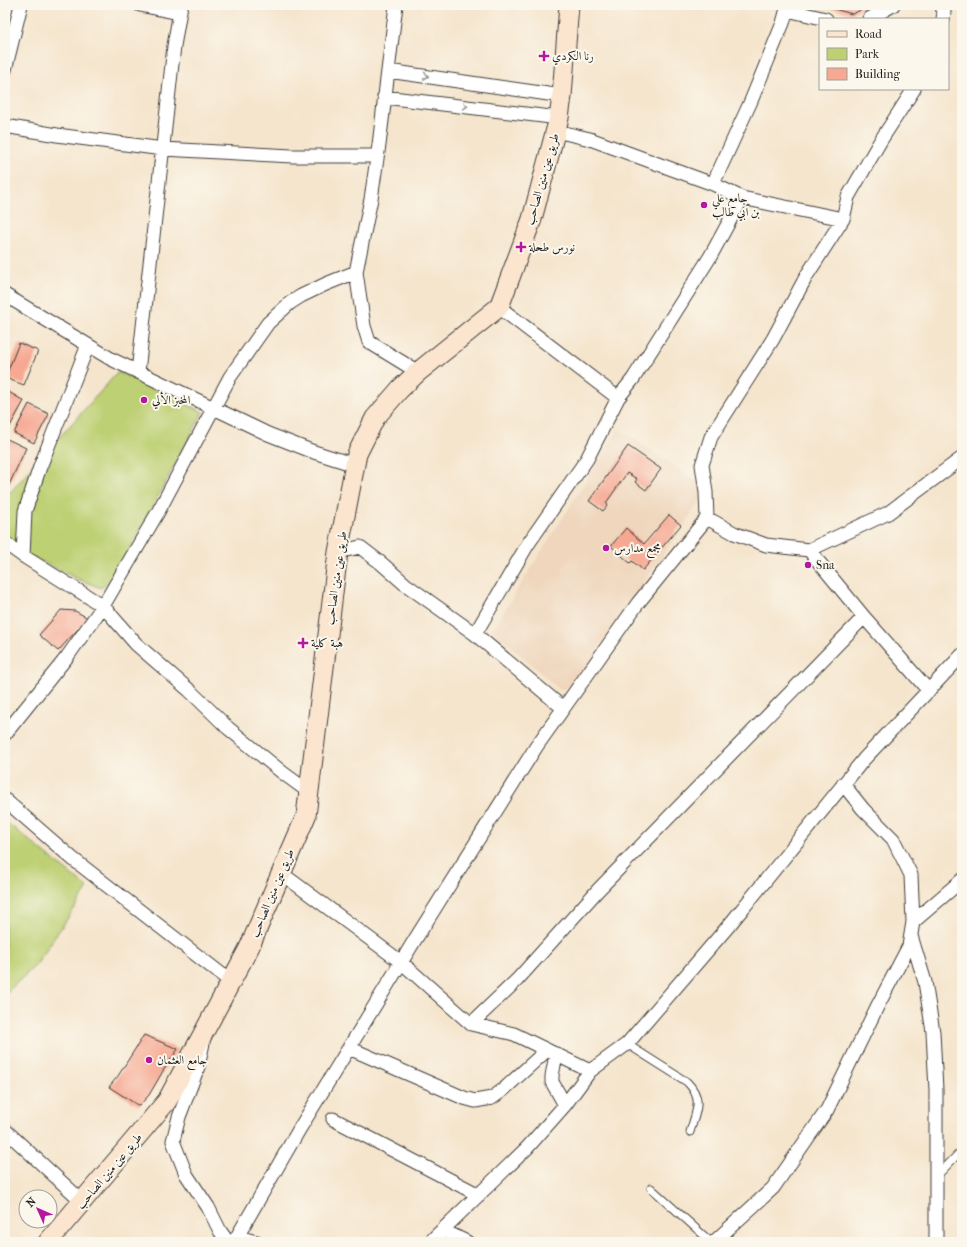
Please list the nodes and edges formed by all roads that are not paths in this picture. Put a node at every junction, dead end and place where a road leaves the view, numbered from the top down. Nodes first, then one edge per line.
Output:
1 (21, 5) edge
2 (140, 5) edge
3 (396, 5) edge
4 (569, 5) edge
5 (893, 5) edge
6 (941, 5) edge
7 (787, 8) edge
8 (180, 9) edge
9 (822, 18) edge
10 (871, 18) edge
11 (943, 18) edge
12 (5, 70) edge
13 (388, 71) junction
14 (913, 90) edge
15 (562, 96) junction
16 (384, 97) junction
17 (557, 124) junction
18 (5, 126) edge
19 (163, 149) junction
20 (377, 156) junction
21 (713, 184) junction
22 (742, 198) junction
23 (843, 219) junction
24 (356, 272) junction
25 (5, 295) edge
26 (498, 307) junction
27 (88, 345) junction
28 (138, 372) junction
29 (418, 372) junction
30 (618, 398) junction
31 (213, 407) junction
32 (962, 458) edge
33 (354, 465) junction
34 (707, 518) junction
35 (5, 543) edge
36 (809, 550) junction
37 (338, 552) junction
38 (23, 556) junction
39 (103, 606) junction
40 (864, 617) junction
41 (475, 634) junction
42 (961, 659) edge
43 (929, 691) junction
44 (563, 708) junction
45 (5, 734) edge
46 (844, 784) junction
47 (309, 792) junction
48 (5, 800) edge
49 (281, 873) junction
50 (962, 880) edge
51 (912, 928) junction
52 (401, 962) junction
53 (230, 982) junction
54 (471, 1024) junction
55 (205, 1030) junction
56 (627, 1044) junction
57 (349, 1048) junction
58 (551, 1052) junction
59 (590, 1071) junction
60 (565, 1105) junction
61 (333, 1119) dead end
62 (5, 1130) edge
63 (690, 1132) dead end
64 (962, 1150) edge
65 (936, 1177) junction
66 (652, 1188) dead end
67 (479, 1195) junction
68 (82, 1202) junction
69 (442, 1230) junction
70 (233, 1240) edge
71 (48, 1242) edge
72 (257, 1242) edge
73 (430, 1242) edge
74 (466, 1242) edge
75 (712, 1242) edge
76 (936, 1242) edge

1 - 12 street
2 - 8 street
3 - 13 street
4 - 15 main road, طريق عين منين الصاحب
5 - 10 street
6 - 11 street
7 - 9 street
7 - 21 street
8 - 19 street
13 -> 15 street
13 - 16 street
14 - 23 street
15 - 17 main road, طريق عين منين الصاحب
16 -> 17 street
16 - 20 street
17 - 21 street
17 - 26 main road, طريق عين منين الصاحب
18 - 19 street
19 - 20 street
19 - 28 street
20 - 24 street
21 - 22 street
22 - 23 street
22 - 30 street
23 - 34 street
24 - 29 street
24 - 31 street
25 - 27 street
26 - 29 main road, طريق عين منين الصاحب
26 - 30 street
27 - 28 street
27 - 38 street
28 - 31 street
29 - 33 main road, طريق عين منين الصاحب
30 - 41 street
31 - 33 street
31 - 39 street
32 - 36 street
33 - 37 main road, طريق عين منين الصاحب
34 - 36 street
34 - 44 street
35 - 38 street
36 - 40 street
37 - 41 street
37 - 47 main road, طريق عين منين الصاحب
38 - 39 street
39 - 45 street
39 - 47 street
40 - 43 street
40 - 54 street
41 - 44 street
42 - 43 street
43 - 46 street
44 - 52 street
46 - 51 street
46 - 56 street
47 - 49 main road, طريق عين منين الصاحب
48 - 53 street
49 - 52 street
49 - 53 main road, طريق عين منين الصاحب
50 - 51 street
51 - 65 street
51 - 75 street
52 - 54 street
52 - 57 street
53 - 55 main road, طريق عين منين الصاحب
54 - 58 street
55 - 68 main road, طريق عين منين الصاحب
55 - 70 street
56 - 59 street
56 - 63 lane
57 - 58 street
57 - 70 street
58 - 59 street
58 - 60 street
59 - 60 street
60 - 67 street
61 - 67 street
62 - 68 street
64 - 65 lane
65 - 76 street
66 - 75 lane
67 - 69 street
68 - 71 main road, طريق عين منين الصاحب
69 - 73 street
69 - 74 street
70 - 72 street

